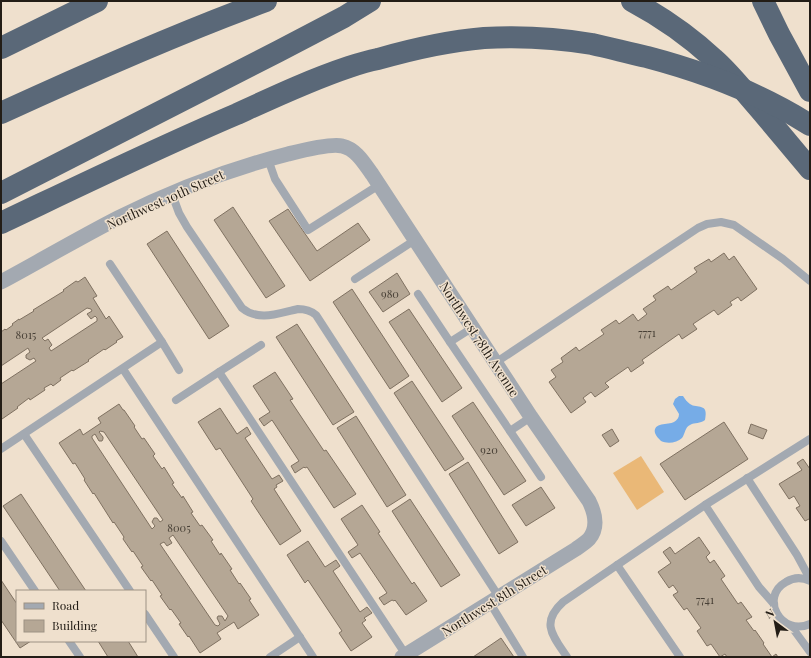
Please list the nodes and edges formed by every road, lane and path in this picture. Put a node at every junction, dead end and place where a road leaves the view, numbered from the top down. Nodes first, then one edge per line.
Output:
1 (97, 1) edge
2 (266, 1) edge
3 (370, 1) edge
4 (632, 1) edge
5 (763, 1) edge
6 (1, 48) edge
7 (810, 91) edge
8 (1, 113) edge
9 (810, 125) edge
10 (340, 145) joint
11 (268, 159) junction
12 (810, 169) edge
13 (379, 185) junction
14 (1, 193) edge
15 (172, 194) junction
16 (1, 223) edge
17 (415, 240) junction
18 (110, 264) dead end
19 (355, 279) dead end
20 (810, 281) edge
21 (1, 282) edge
22 (418, 294) dead end
23 (472, 328) junction
24 (162, 342) junction
25 (450, 342) junction
26 (261, 345) dead end
27 (495, 362) junction
28 (123, 369) junction
29 (179, 370) dead end
30 (219, 372) junction
31 (176, 400) dead end
32 (531, 417) junction
33 (510, 431) junction
34 (24, 434) junction
35 (810, 439) edge
36 (1, 449) edge
37 (541, 477) dead end
38 (747, 478) junction
39 (705, 505) junction
40 (1, 541) edge
41 (586, 542) joint
42 (618, 565) junction
43 (810, 580) edge
44 (34, 590) edge
45 (129, 590) edge
46 (494, 600) junction
47 (774, 604) junction
48 (146, 615) edge
49 (810, 624) edge
50 (791, 626) junction
51 (300, 637) junction
52 (70, 642) edge
53 (810, 652) edge
54 (310, 655) edge
55 (404, 656) edge
56 (80, 657) edge
57 (174, 657) edge
58 (270, 657) edge
59 (523, 657) edge
60 (567, 657) edge
61 (680, 657) edge

1 - 6 highway
2 - 8 highway
3 - 14 highway
4 - 12 highway
5 - 7 highway
9 - 16 highway
10 - 11 street, Northwest 10th Street
10 - 13 street, Northwest 78th Avenue
11 - 13 lane
11 - 15 street, Northwest 10th Street
13 - 17 street, Northwest 78th Avenue
15 - 21 street, Northwest 10th Street
15 - 46 lane
17 - 19 lane
17 - 23 street, Northwest 78th Avenue
18 - 24 lane
20 - 27 lane
22 - 25 lane
23 - 25 lane
23 - 27 street, Northwest 78th Avenue
24 - 28 lane
24 - 29 lane
25 - 33 lane
26 - 30 lane
27 - 32 street, Northwest 78th Avenue
28 - 34 lane
28 - 51 lane
30 - 31 lane
30 - 55 lane
32 - 33 lane
32 - 41 street, Northwest 78th Avenue
33 - 37 lane
34 - 36 lane
34 - 45 lane
35 - 38 lane
38 - 39 lane
38 - 43 lane
39 - 42 lane
39 - 47 lane
40 - 44 lane
41 - 46 street, Northwest 8th Street
42 - 60 lane
42 - 61 lane
43 - 47 lane
46 - 55 street, Northwest 8th Street
46 - 59 lane
47 - 50 lane
48 - 57 lane
49 - 50 lane
50 - 53 lane
51 - 54 lane
51 - 58 lane
52 - 56 lane

